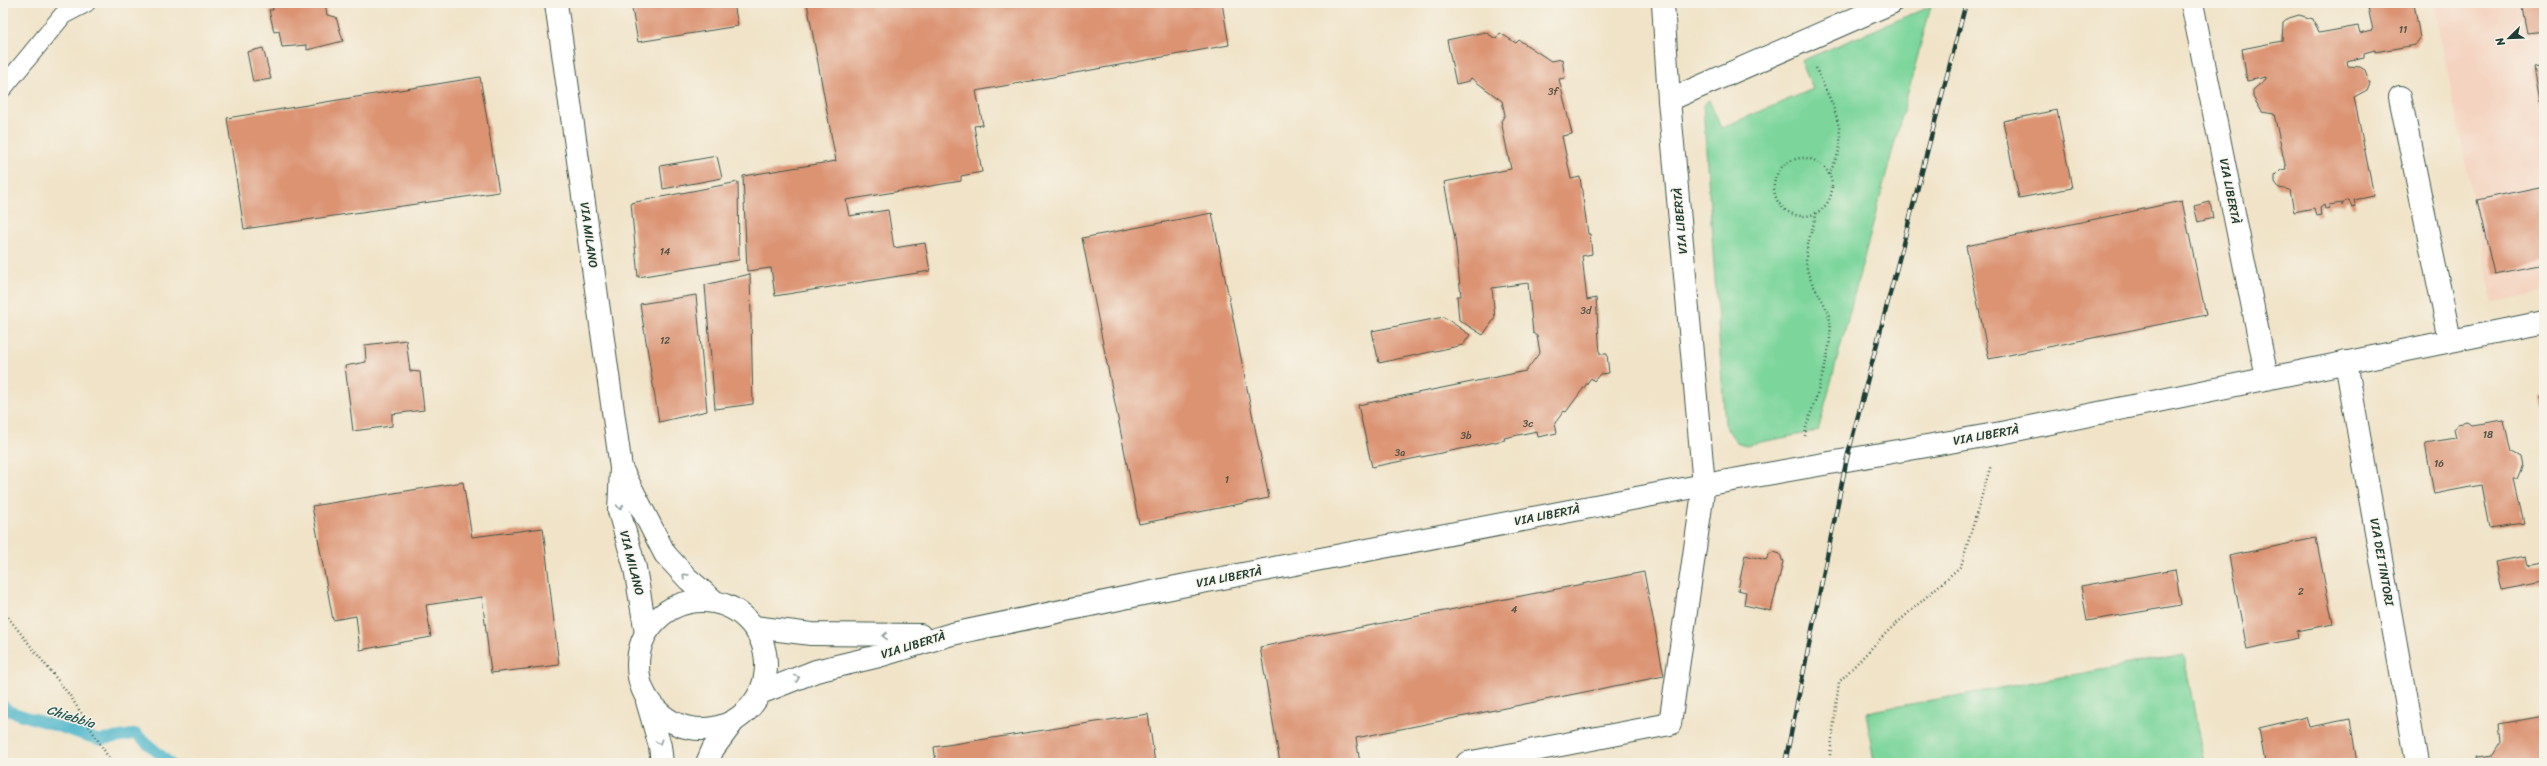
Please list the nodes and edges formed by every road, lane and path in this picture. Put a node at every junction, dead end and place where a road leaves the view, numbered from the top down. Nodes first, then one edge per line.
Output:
1 (86, 3) edge
2 (556, 3) edge
3 (1663, 3) edge
4 (1891, 3) edge
5 (2192, 3) edge
6 (64, 9) edge
7 (1804, 41) junction
8 (3, 88) edge
9 (2400, 97) dead end
10 (1669, 100) junction
11 (1829, 175) junction
12 (1818, 212) junction
13 (2544, 322) edge
14 (2450, 340) junction
15 (2346, 362) junction
16 (2267, 378) junction
17 (2001, 433) junction
18 (1804, 466) junction
19 (621, 468) junction
20 (1704, 485) junction
21 (714, 601) junction
22 (3, 611) edge
23 (754, 627) junction
24 (646, 633) junction
25 (952, 634) junction
26 (760, 693) junction
27 (644, 694) junction
28 (733, 722) junction
29 (112, 763) edge
30 (662, 763) edge
31 (707, 763) edge
32 (1468, 763) edge
33 (1829, 763) edge
34 (2417, 763) edge

1 - 6 lane
2 - 19 street, VIA MILANO
3 - 10 street, VIA LIBERTÀ
4 - 7 street
5 - 16 street, VIA LIBERTÀ
6 - 8 lane
7 - 10 street
7 - 11 path
9 - 14 street
10 - 20 street, VIA LIBERTÀ
11 - 12 path
11 - 12 path
12 - 18 path
13 - 14 street, VIA LIBERTÀ
14 - 15 street, VIA LIBERTÀ
15 - 16 street, VIA LIBERTÀ
15 - 34 street, VIA DEI TINTORI
16 - 17 street, VIA LIBERTÀ
17 - 18 street, VIA LIBERTÀ
17 - 33 path
18 - 20 street, VIA LIBERTÀ
21 -> 19 street, VIA MILANO
19 -> 24 street, VIA MILANO
20 - 25 street, VIA LIBERTÀ
20 - 32 street, VIA LIBERTÀ
21 - 23 street, VIA MILANO
21 - 24 street, VIA MILANO
22 - 29 path
25 -> 23 street
23 - 26 street, VIA MILANO
24 - 27 street, VIA MILANO
26 -> 25 street, VIA LIBERTÀ
26 - 28 street, VIA MILANO
27 - 28 street, VIA MILANO
27 -> 30 street, VIA MILANO
28 - 31 street, VIA MILANO

